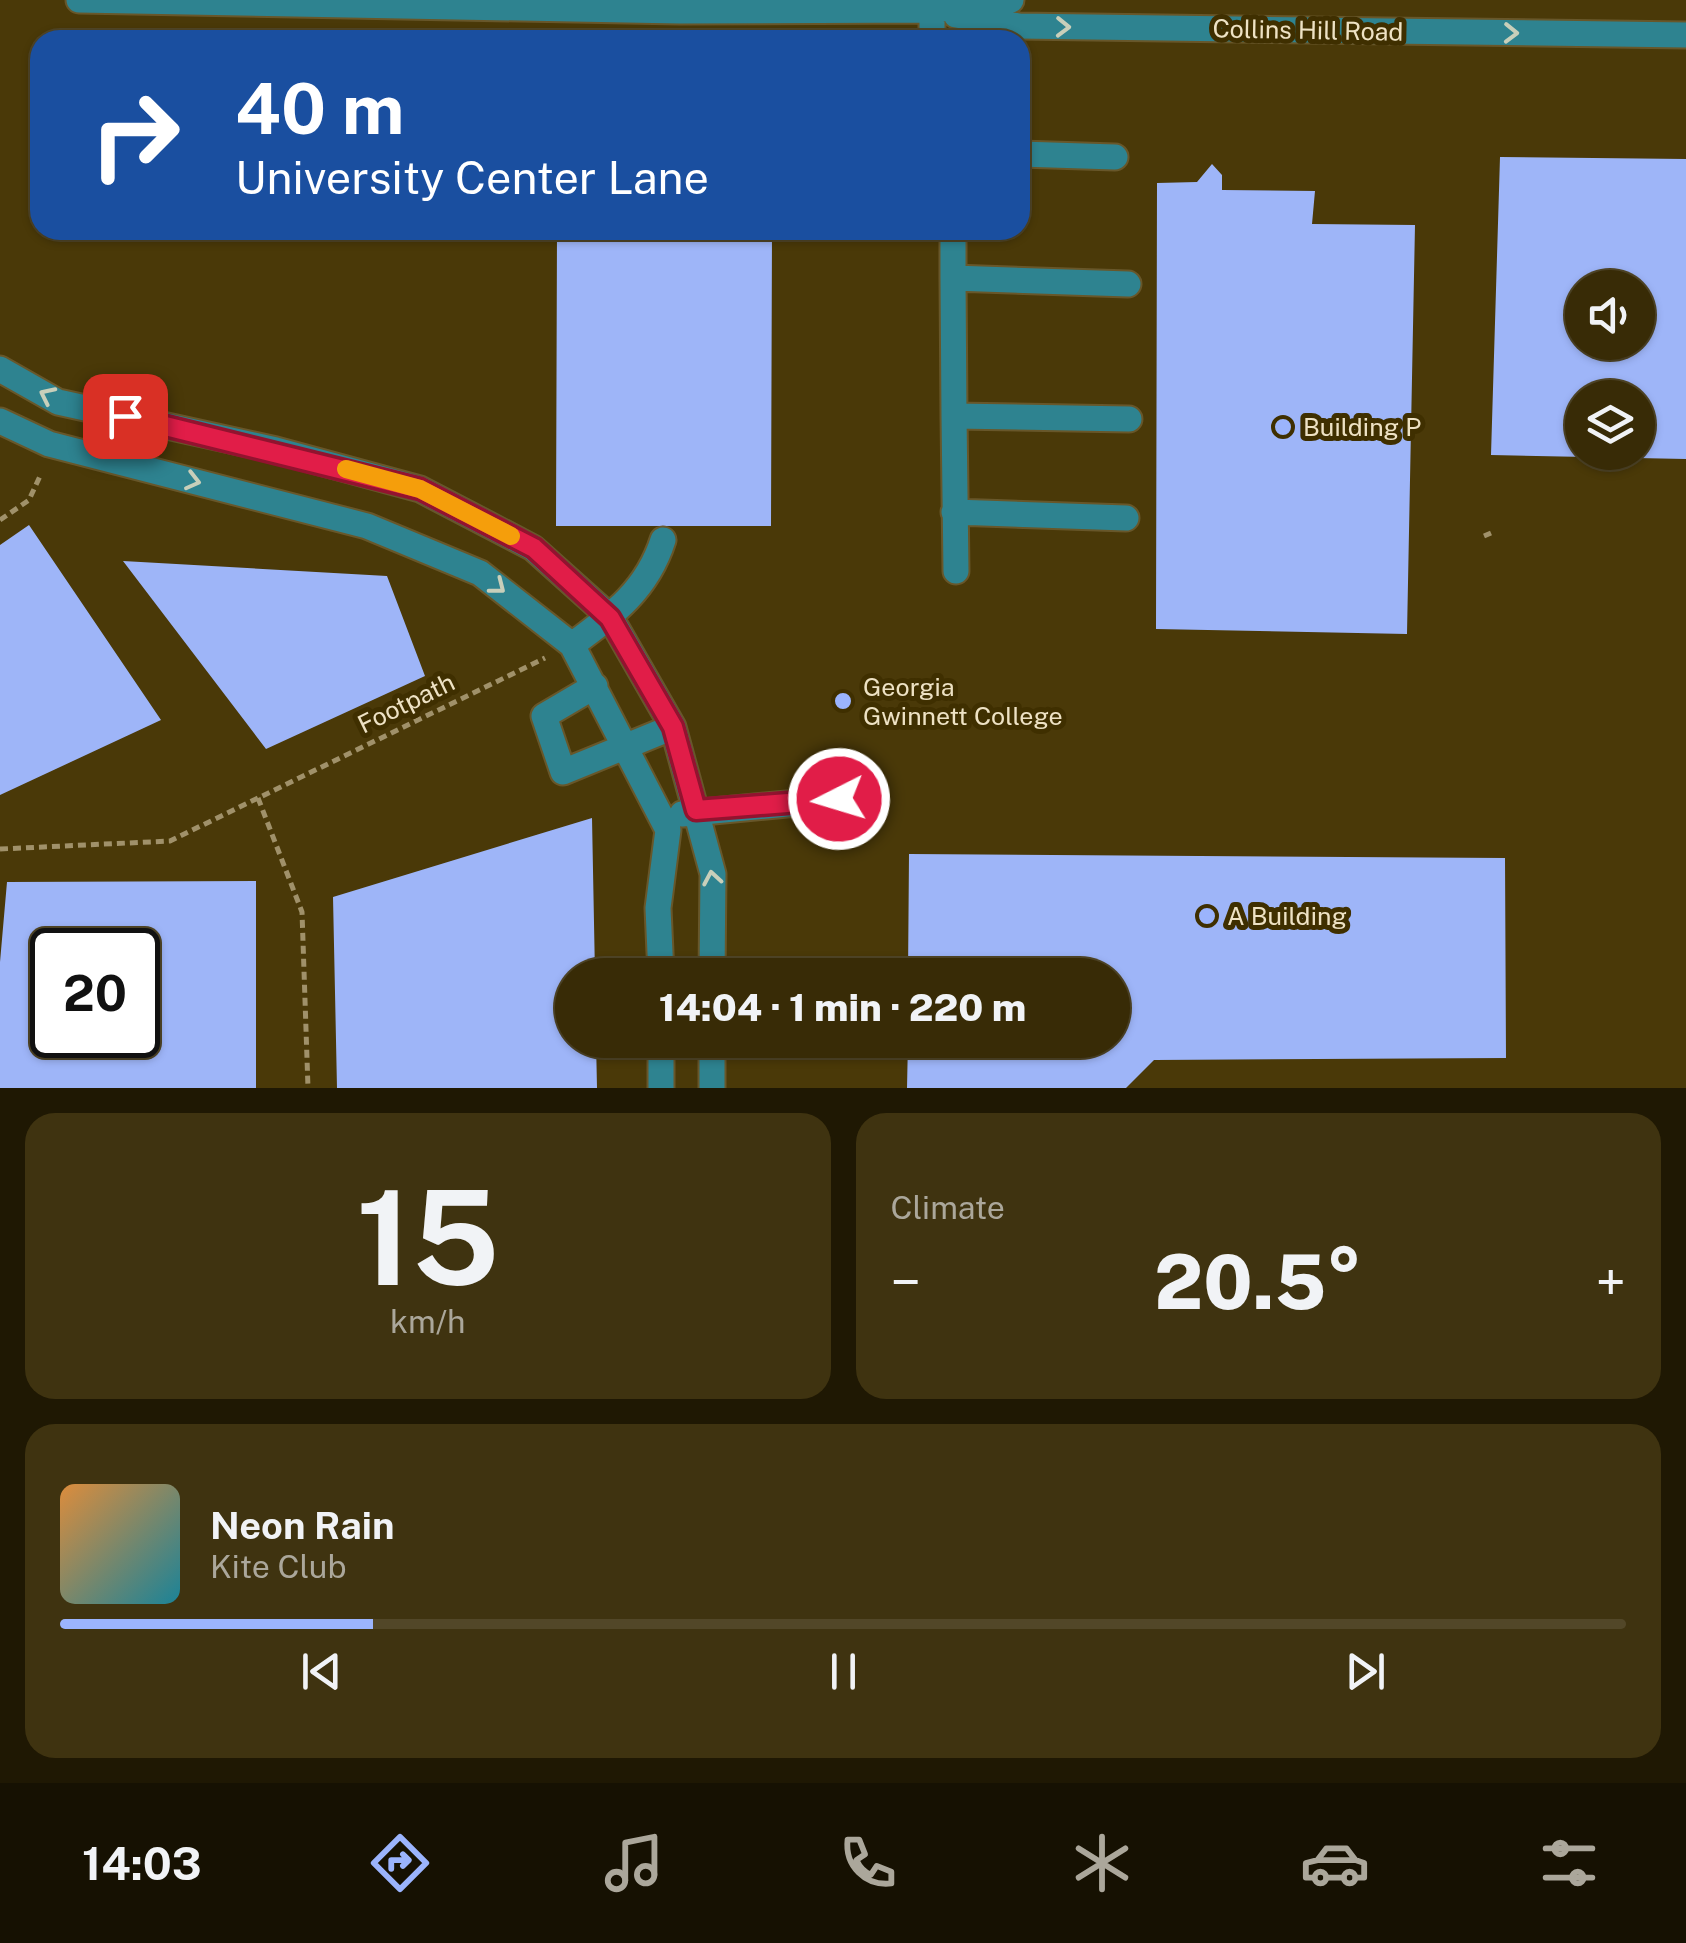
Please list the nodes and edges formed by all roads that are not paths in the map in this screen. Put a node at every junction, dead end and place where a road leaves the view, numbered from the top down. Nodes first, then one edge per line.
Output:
1 (79, 0) edge
2 (1011, 0) edge
3 (932, 5) edge
4 (1686, 35) edge
5 (1030, 154) edge
6 (1115, 157) dead end
7 (953, 240) edge
8 (953, 278) junction
9 (1128, 284) dead end
10 (0, 369) edge
11 (954, 416) junction
12 (1129, 419) dead end
13 (5, 426) edge
14 (954, 512) junction
15 (1126, 518) dead end
16 (663, 540) dead end
17 (956, 571) dead end
18 (610, 618) junction
19 (572, 645) junction
20 (596, 686) junction
21 (673, 727) junction
22 (628, 746) junction
23 (839, 799) dead end
24 (696, 810) junction
25 (662, 820) junction
26 (660, 958) edge
27 (713, 958) edge
28 (661, 1058) edge
29 (712, 1058) edge
30 (661, 1088) edge
31 (712, 1088) edge

1 - 3 street, Collins Hill Road
2 - 3 street, Collins Hill Road
3 -> 4 street, Collins Hill Road
5 - 6 street
7 - 8 street
8 - 9 street
8 - 11 street
18 -> 10 street
11 - 12 street
11 - 14 street
13 -> 19 street
14 - 15 street
14 - 17 street
16 - 18 street
18 - 19 street
18 - 21 street
19 - 20 street
20 - 22 street
20 - 22 street
21 - 22 street
21 - 24 street
22 - 25 street
23 - 24 street
24 - 25 street
27 -> 24 street
25 - 26 street
28 - 30 street
29 - 31 street

